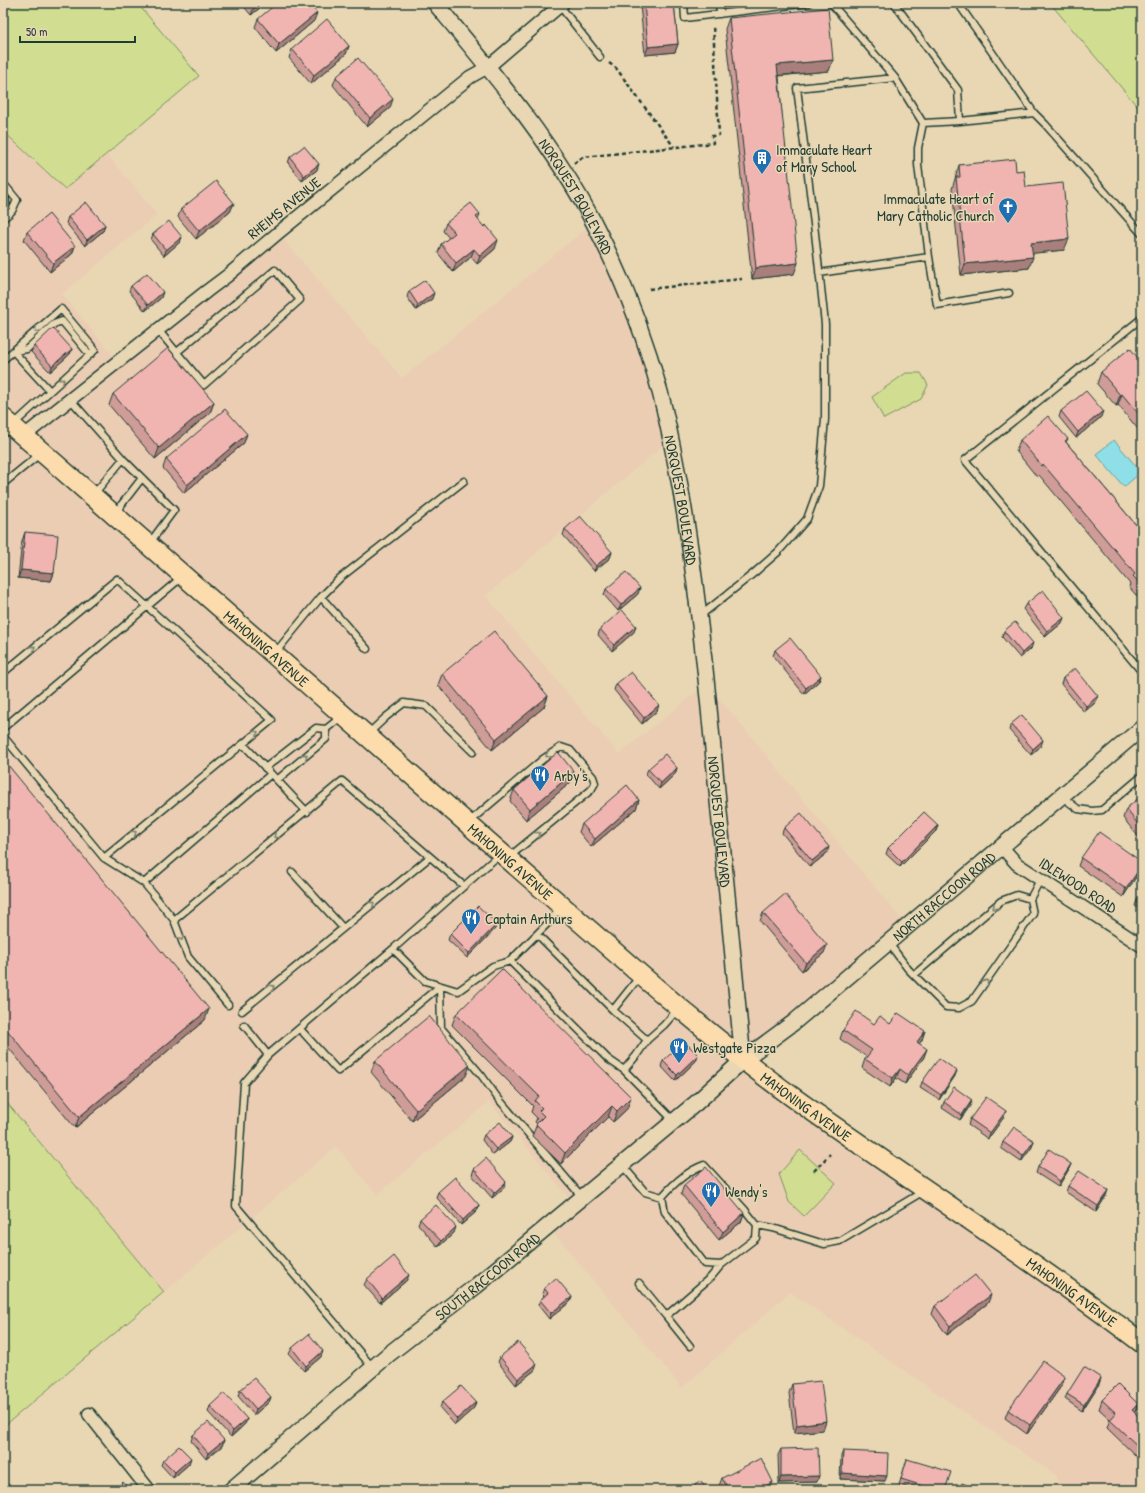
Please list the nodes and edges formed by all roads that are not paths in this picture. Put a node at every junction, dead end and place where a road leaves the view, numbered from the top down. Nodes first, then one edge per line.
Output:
1 (435, 3) edge
2 (684, 3) edge
3 (718, 3) edge
4 (809, 3) edge
5 (831, 3) edge
6 (894, 3) edge
7 (958, 3) edge
8 (561, 4) edge
9 (764, 6) edge
10 (720, 14) junction
11 (600, 57) road end
12 (488, 67) junction
13 (895, 78) junction
14 (1034, 113) junction
15 (960, 121) junction
16 (923, 123) junction
17 (3, 182) edge
18 (3, 192) edge
19 (3, 219) edge
20 (1142, 234) edge
21 (929, 257) junction
22 (819, 273) junction
23 (1009, 293) dead end
24 (1142, 318) edge
25 (158, 330) junction
26 (13, 351) junction
27 (177, 352) junction
28 (90, 355) junction
29 (3, 360) edge
30 (50, 391) junction
31 (71, 400) junction
32 (10, 428) edge
33 (42, 452) junction
34 (123, 459) junction
35 (142, 478) junction
36 (464, 481) dead end
37 (3, 484) edge
38 (92, 496) junction
39 (114, 515) junction
40 (149, 545) junction
41 (184, 576) junction
42 (321, 597) junction
43 (147, 606) junction
44 (699, 617) junction
45 (367, 649) dead end
46 (274, 654) junction
47 (1142, 672) edge
48 (3, 673) edge
49 (344, 715) junction
50 (3, 728) edge
51 (1142, 728) edge
52 (326, 729) junction
53 (367, 735) junction
54 (3, 736) edge
55 (243, 744) junction
56 (473, 752) dead end
57 (265, 768) junction
58 (271, 774) junction
59 (1142, 776) edge
60 (277, 780) junction
61 (1061, 796) junction
62 (307, 812) junction
63 (467, 823) junction
64 (1001, 846) junction
65 (505, 856) junction
66 (430, 857) junction
67 (104, 858) junction
68 (292, 872) dead end
69 (1040, 880) junction
70 (144, 882) junction
71 (464, 886) junction
72 (1030, 899) junction
73 (562, 906) junction
74 (174, 920) junction
75 (343, 928) junction
76 (537, 934) junction
77 (888, 942) junction
78 (1142, 946) edge
79 (393, 949) junction
80 (510, 961) junction
81 (641, 975) junction
82 (914, 975) junction
83 (440, 986) junction
84 (228, 1005) dead end
85 (679, 1007) junction
86 (612, 1010) junction
87 (242, 1011) dead end
88 (244, 1025) dead end
89 (300, 1028) junction
90 (647, 1040) junction
91 (268, 1055) junction
92 (743, 1060) junction
93 (624, 1070) junction
94 (674, 1121) junction
95 (622, 1165) junction
96 (926, 1190) junction
97 (662, 1197) junction
98 (582, 1198) junction
99 (757, 1225) junction
100 (721, 1265) junction
101 (640, 1283) dead end
102 (666, 1316) junction
103 (1142, 1343) edge
104 (690, 1346) dead end
105 (372, 1368) junction
106 (89, 1414) dead end
107 (149, 1490) edge
108 (231, 1490) edge

1 - 12 street, NORQUEST BOULEVARD
2 - 10 lane
3 - 10 lane
4 - 9 lane
5 - 13 lane
6 - 15 lane
7 - 14 lane
8 - 11 lane
8 - 12 street, RHEIMS AVENUE
9 - 10 lane
12 - 25 street, RHEIMS AVENUE
12 - 44 street, NORQUEST BOULEVARD
13 - 16 lane
13 - 22 lane
14 - 15 lane
14 - 20 lane
15 - 16 lane
16 - 21 lane
17 - 19 lane
18 - 19 lane
21 - 22 lane
21 - 23 lane
22 - 44 lane
24 - 47 lane
25 - 27 lane
25 - 31 street, RHEIMS AVENUE
26 - 28 lane
28 -> 26 lane
26 - 29 lane
26 - 30 lane
27 - 27 lane
30 -> 28 lane
30 - 32 lane
31 - 32 street, RHEIMS AVENUE
31 - 34 lane
32 - 33 main road, MAHONING AVENUE
33 - 37 lane
33 - 38 main road, MAHONING AVENUE
34 - 35 lane
34 - 38 lane
35 - 39 lane
35 - 40 lane
36 - 42 lane
38 - 39 main road, MAHONING AVENUE
39 - 40 main road, MAHONING AVENUE
40 - 41 main road, MAHONING AVENUE
41 - 43 lane
41 - 46 main road, MAHONING AVENUE
42 - 45 lane
42 - 46 lane
48 -> 43 lane
43 - 50 lane
55 -> 43 lane
44 - 92 street, NORQUEST BOULEVARD
46 - 49 main road, MAHONING AVENUE
49 - 52 lane
49 - 53 main road, MAHONING AVENUE
51 - 61 street, NORTH RACCOON ROAD
52 - 57 lane
60 -> 52 lane
53 - 56 lane
53 - 63 main road, MAHONING AVENUE
54 - 67 lane
55 - 57 lane
67 -> 55 lane
57 - 58 lane
58 - 60 lane
58 - 70 lane
59 - 61 lane
60 - 62 lane
61 - 64 street, NORTH RACCOON ROAD
62 - 66 lane
62 -> 74 lane
63 - 65 main road, MAHONING AVENUE
65 -> 63 lane
64 - 69 street, IDLEWOOD ROAD
64 - 77 street, NORTH RACCOON ROAD
65 - 71 lane
65 - 73 main road, MAHONING AVENUE
66 - 71 lane
75 -> 66 lane
67 - 70 lane
68 - 75 lane
69 - 72 lane
69 - 78 street, IDLEWOOD ROAD
70 - 74 lane
71 - 79 lane
72 -> 82 lane
82 -> 72 lane
73 - 76 lane
73 - 81 main road, MAHONING AVENUE
74 -> 84 lane
87 -> 75 lane
76 - 80 lane
76 - 86 lane
77 - 82 lane
77 - 92 street, NORTH RACCOON ROAD
79 - 83 lane
79 - 89 lane
80 - 83 lane
80 - 93 lane
81 - 85 main road, MAHONING AVENUE
81 - 86 lane
83 - 89 lane
83 - 98 lane
85 - 90 lane
85 - 92 main road, MAHONING AVENUE
86 - 90 lane
88 - 91 lane
89 - 91 lane
90 - 93 lane
91 - 105 lane
92 - 94 street, SOUTH RACCOON ROAD
92 - 96 main road, MAHONING AVENUE
93 - 94 lane
94 - 95 street, SOUTH RACCOON ROAD
95 - 97 lane
95 - 98 street, SOUTH RACCOON ROAD
96 - 99 lane
96 - 103 main road, MAHONING AVENUE
97 - 99 lane
97 - 100 lane
98 - 105 street, SOUTH RACCOON ROAD
99 - 100 lane
100 - 102 lane
101 - 102 lane
102 - 104 lane
105 - 108 street, SOUTH RACCOON ROAD
106 - 107 street

